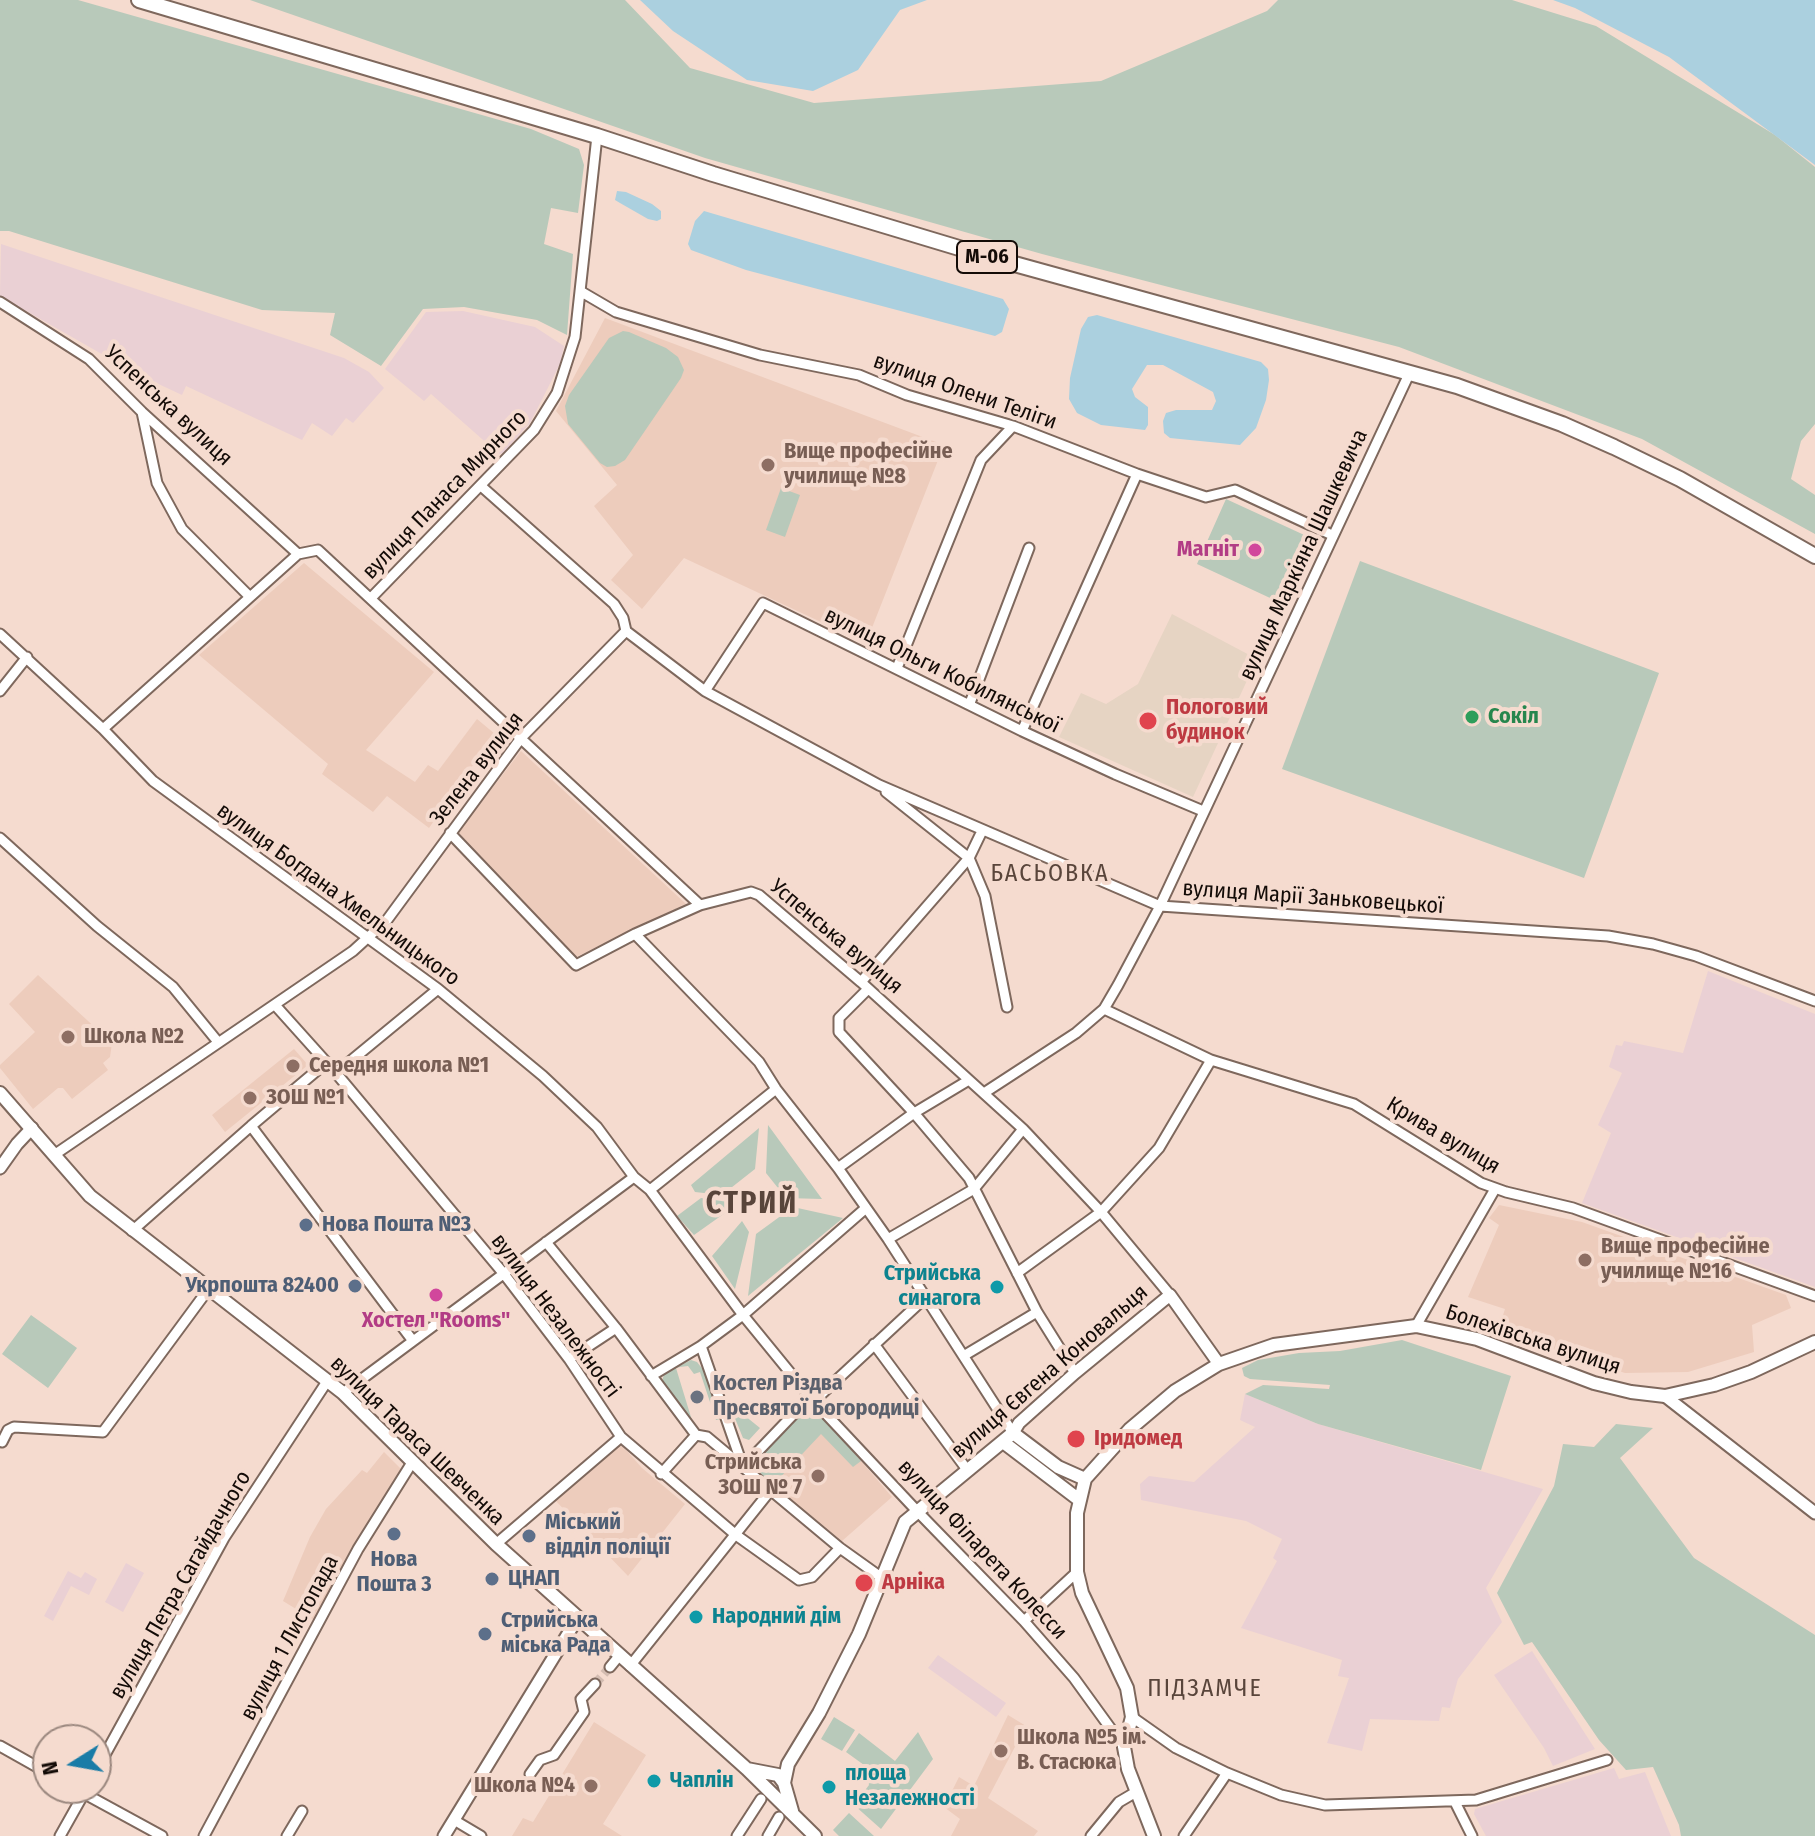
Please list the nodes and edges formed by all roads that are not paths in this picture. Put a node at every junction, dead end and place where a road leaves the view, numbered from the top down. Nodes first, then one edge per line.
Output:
1 (139, 0) edge
2 (597, 136) junction
3 (580, 291) junction
4 (0, 302) edge
5 (1410, 372) junction
6 (142, 412) junction
7 (1013, 426) junction
8 (1137, 474) junction
9 (481, 486) junction
10 (1332, 535) junction
11 (1029, 548) dead end
12 (298, 554) junction
13 (1815, 556) edge
14 (250, 597) junction
15 (371, 598) junction
16 (626, 631) junction
17 (0, 634) edge
18 (27, 657) junction
19 (897, 668) junction
20 (0, 691) edge
21 (705, 691) junction
22 (970, 703) junction
23 (103, 729) junction
24 (1022, 731) junction
25 (521, 738) junction
26 (870, 781) junction
27 (1203, 811) junction
28 (982, 831) junction
29 (450, 833) junction
30 (0, 838) edge
31 (969, 858) junction
32 (700, 905) junction
33 (1160, 906) junction
34 (635, 934) junction
35 (367, 938) junction
36 (864, 985) junction
37 (438, 989) junction
38 (1815, 1001) edge
39 (275, 1005) junction
40 (1007, 1007) dead end
41 (1104, 1009) junction
42 (218, 1042) junction
43 (1211, 1060) junction
44 (327, 1062) junction
45 (336, 1073) junction
46 (969, 1080) junction
47 (776, 1089) junction
48 (0, 1093) edge
49 (984, 1093) junction
50 (914, 1113) junction
51 (251, 1126) junction
52 (32, 1128) junction
53 (1023, 1129) junction
54 (54, 1155) junction
55 (0, 1168) edge
56 (838, 1168) junction
57 (634, 1177) junction
58 (974, 1189) junction
59 (1495, 1189) junction
60 (650, 1190) junction
61 (866, 1208) junction
62 (1101, 1212) junction
63 (132, 1231) junction
64 (888, 1239) junction
65 (546, 1242) junction
66 (1017, 1273) junction
67 (504, 1274) junction
68 (210, 1287) junction
69 (1170, 1295) junction
70 (1815, 1296) edge
71 (926, 1297) junction
72 (1037, 1312) junction
73 (743, 1315) junction
74 (1416, 1326) junction
75 (616, 1328) junction
76 (413, 1341) junction
77 (1815, 1342) edge
78 (874, 1344) junction
79 (701, 1346) junction
80 (965, 1355) junction
81 (569, 1359) junction
82 (1219, 1364) junction
83 (1075, 1373) junction
84 (651, 1376) junction
85 (328, 1380) junction
86 (343, 1393) junction
87 (1665, 1396) junction
88 (812, 1399) junction
89 (1013, 1433) junction
90 (696, 1435) junction
91 (621, 1437) junction
92 (2, 1442) dead end
93 (1003, 1442) junction
94 (413, 1461) junction
95 (743, 1467) junction
96 (968, 1471) junction
97 (661, 1474) junction
98 (1085, 1479) junction
99 (770, 1491) junction
100 (1078, 1499) junction
101 (917, 1511) junction
102 (1815, 1513) edge
103 (736, 1535) junction
104 (496, 1544) junction
105 (840, 1548) junction
106 (1077, 1572) junction
107 (882, 1578) junction
108 (577, 1619) junction
109 (1024, 1621) junction
110 (630, 1666) junction
111 (595, 1684) tunnel mouth
112 (1132, 1717) junction
113 (112, 1742) edge
114 (0, 1746) edge
115 (1124, 1747) junction
116 (1607, 1760) dead end
117 (32, 1764) edge
118 (747, 1769) junction
119 (1227, 1773) junction
120 (530, 1774) dead end
121 (779, 1779) junction
122 (1136, 1792) junction
123 (765, 1795) junction
124 (1455, 1802) junction
125 (78, 1804) edge
126 (107, 1804) edge
127 (302, 1811) dead end
128 (793, 1814) junction
129 (779, 1817) dead end
130 (454, 1820) junction
131 (60, 1836) edge
132 (162, 1836) edge
133 (204, 1836) edge
134 (287, 1836) edge
135 (444, 1836) edge
136 (481, 1836) edge
137 (737, 1836) edge
138 (768, 1836) edge
139 (815, 1836) edge
140 (1091, 1836) edge
141 (1154, 1836) edge
142 (1184, 1836) edge
143 (1472, 1836) edge

1 - 2 highway, М-06
2 - 3 street, вулиця Панаса Мирного
2 - 5 highway, М-06
3 - 7 street, вулиця Олени Теліги
3 - 9 street, вулиця Панаса Мирного
4 - 6 street, Успенська вулиця
5 - 10 street, вулиця Маркіяна Шашкевича
5 - 13 highway, М-06
6 - 12 street, Успенська вулиця
6 - 14 street
7 - 8 street, вулиця Олени Теліги
7 - 19 street
8 - 10 street, вулиця Олени Теліги
8 - 24 street
9 - 15 street, вулиця Панаса Мирного
9 - 16 street
10 - 27 street, вулиця Маркіяна Шашкевича
11 - 22 street
12 - 14 street
12 - 15 street
14 - 23 street
15 - 25 street
16 - 21 street, вулиця Марії Заньковецької
16 - 25 street, Зелена вулиця
17 - 18 street, вулиця Богдана Хмельницького
18 - 20 street
18 - 23 street, вулиця Богдана Хмельницького
19 - 21 street, вулиця Ольги Кобилянської
19 - 22 street, вулиця Ольги Кобилянської
21 - 26 street, вулиця Марії Заньковецької
22 - 24 street, вулиця Ольги Кобилянської
23 - 35 street, вулиця Богдана Хмельницького
24 - 27 street, вулиця Ольги Кобилянської
25 - 29 street, Зелена вулиця
25 - 32 street
26 - 28 street, вулиця Марії Заньковецької
26 - 31 street
27 - 33 street, вулиця Маркіяна Шашкевича
28 - 31 street
28 - 33 street, вулиця Марії Заньковецької
29 - 34 street
29 - 35 street, Зелена вулиця
30 - 42 street
31 - 36 street
31 - 40 street
32 - 34 street
32 - 36 street, Успенська вулиця
33 - 38 street, вулиця Марії Заньковецької
33 - 41 street, вулиця Маркіяна Шашкевича
34 - 47 street
35 - 37 street, вулиця Богдана Хмельницького
35 - 39 street, Зелена вулиця
36 - 46 street, Успенська вулиця
36 - 50 street
37 - 45 street
37 - 57 street, вулиця Богдана Хмельницького
39 - 42 street, Зелена вулиця
39 - 44 street, вулиця Незалежності
41 - 43 street, Крива вулиця
41 - 49 street, вулиця Маркіяна Шашкевича
42 - 54 street, Зелена вулиця
43 - 59 street, Крива вулиця
43 - 62 street
44 - 45 street, вулиця Незалежності
44 - 51 street
45 - 67 street, вулиця Незалежності
46 - 49 street, Успенська вулиця
46 - 50 street
47 - 56 street
47 - 60 street
48 - 52 main road, вулиця Тараса Шевченка
49 - 53 street, Успенська вулиця
50 - 56 street
50 - 58 street
51 - 63 street
51 - 76 street
52 - 54 main road, вулиця Тараса Шевченка
52 - 55 street
53 - 58 street
53 - 62 street, Успенська вулиця
54 - 63 main road, вулиця Тараса Шевченка
56 - 61 street
57 - 60 street, вулиця Богдана Хмельницького
57 - 65 street
58 - 64 street
58 - 66 street
59 - 70 street, Крива вулиця
59 - 74 street
60 - 73 street, вулиця Богдана Хмельницького
61 - 64 street
61 - 73 street
62 - 66 street
62 - 69 street, Успенська вулиця
63 - 68 main road, вулиця Тараса Шевченка
64 - 71 street
65 - 67 street
65 - 75 street
66 - 72 street
67 - 76 street
67 - 81 street, вулиця Незалежності
68 - 85 main road, вулиця Тараса Шевченка
68 - 92 street
69 - 82 street, Успенська вулиця
69 - 83 street, вулиця Євгена Коновальця
71 - 78 street
71 - 80 street
72 - 80 street
72 - 83 street
73 - 79 street
73 - 88 street, вулиця Філарета Колесси
74 - 82 main road, Болехівська вулиця
74 - 87 main road, Болехівська вулиця
75 - 81 street
75 - 84 street
76 - 86 street
77 - 87 main road, Болехівська вулиця
78 - 88 street
78 - 96 street
79 - 84 street
79 - 95 street
80 - 89 street
81 - 91 street, вулиця Незалежності
82 - 98 main road, Болехівська вулиця
83 - 89 street, вулиця Євгена Коновальця
84 - 90 street
85 - 86 main road, вулиця Тараса Шевченка
85 - 113 street, вулиця Петра Сагайдачного
86 - 94 main road, вулиця Тараса Шевченка
87 - 102 street
88 - 95 street
88 - 101 street, вулиця Філарета Колесси
89 - 93 main road, вулиця Євгена Коновальця
89 - 98 main road
90 - 95 street
90 - 97 street
91 - 97 street, вулиця Незалежності
91 - 104 street
93 - 96 main road, вулиця Євгена Коновальця
93 - 100 main road
94 - 104 main road, вулиця Тараса Шевченка
94 - 133 street, вулиця 1 Листопада
95 - 99 street
96 - 101 main road, вулиця Євгена Коновальця
97 - 103 street, вулиця Незалежності
98 - 100 main road
99 - 103 street
99 - 105 street
100 - 106 main road
101 - 107 main road, вулиця Євгена Коновальця
101 - 109 street, вулиця Філарета Колесси
103 - 105 street, вулиця Незалежності
103 - 110 street
104 - 108 main road, вулиця Тараса Шевченка
105 - 107 street
106 - 109 street
106 - 112 main road
107 - 121 main road, вулиця Євгена Коновальця
108 - 110 main road, вулиця Тараса Шевченка
108 - 130 street
109 - 115 street, вулиця Філарета Колесси
110 - 118 main road, вулиця Тараса Шевченка
111 - 120 street
112 - 115 main road
112 - 119 street
114 - 117 street
115 - 122 main road, вулиця Філарета Колесси
116 - 124 street
118 - 121 main road
118 - 123 main road, вулиця Тараса Шевченка
119 - 124 street
119 - 142 street
121 - 123 main road
121 - 128 main road, вулиця Євгена Коновальця
122 - 140 street
122 - 141 main road, вулиця Філарета Колесси
123 - 128 main road, вулиця Тараса Шевченка
123 - 137 street
124 - 143 street
125 - 131 street
126 - 132 street
127 - 134 street
128 - 139 main road, вулиця Тараса Шевченка
129 - 138 street
130 - 135 street
130 - 136 street

